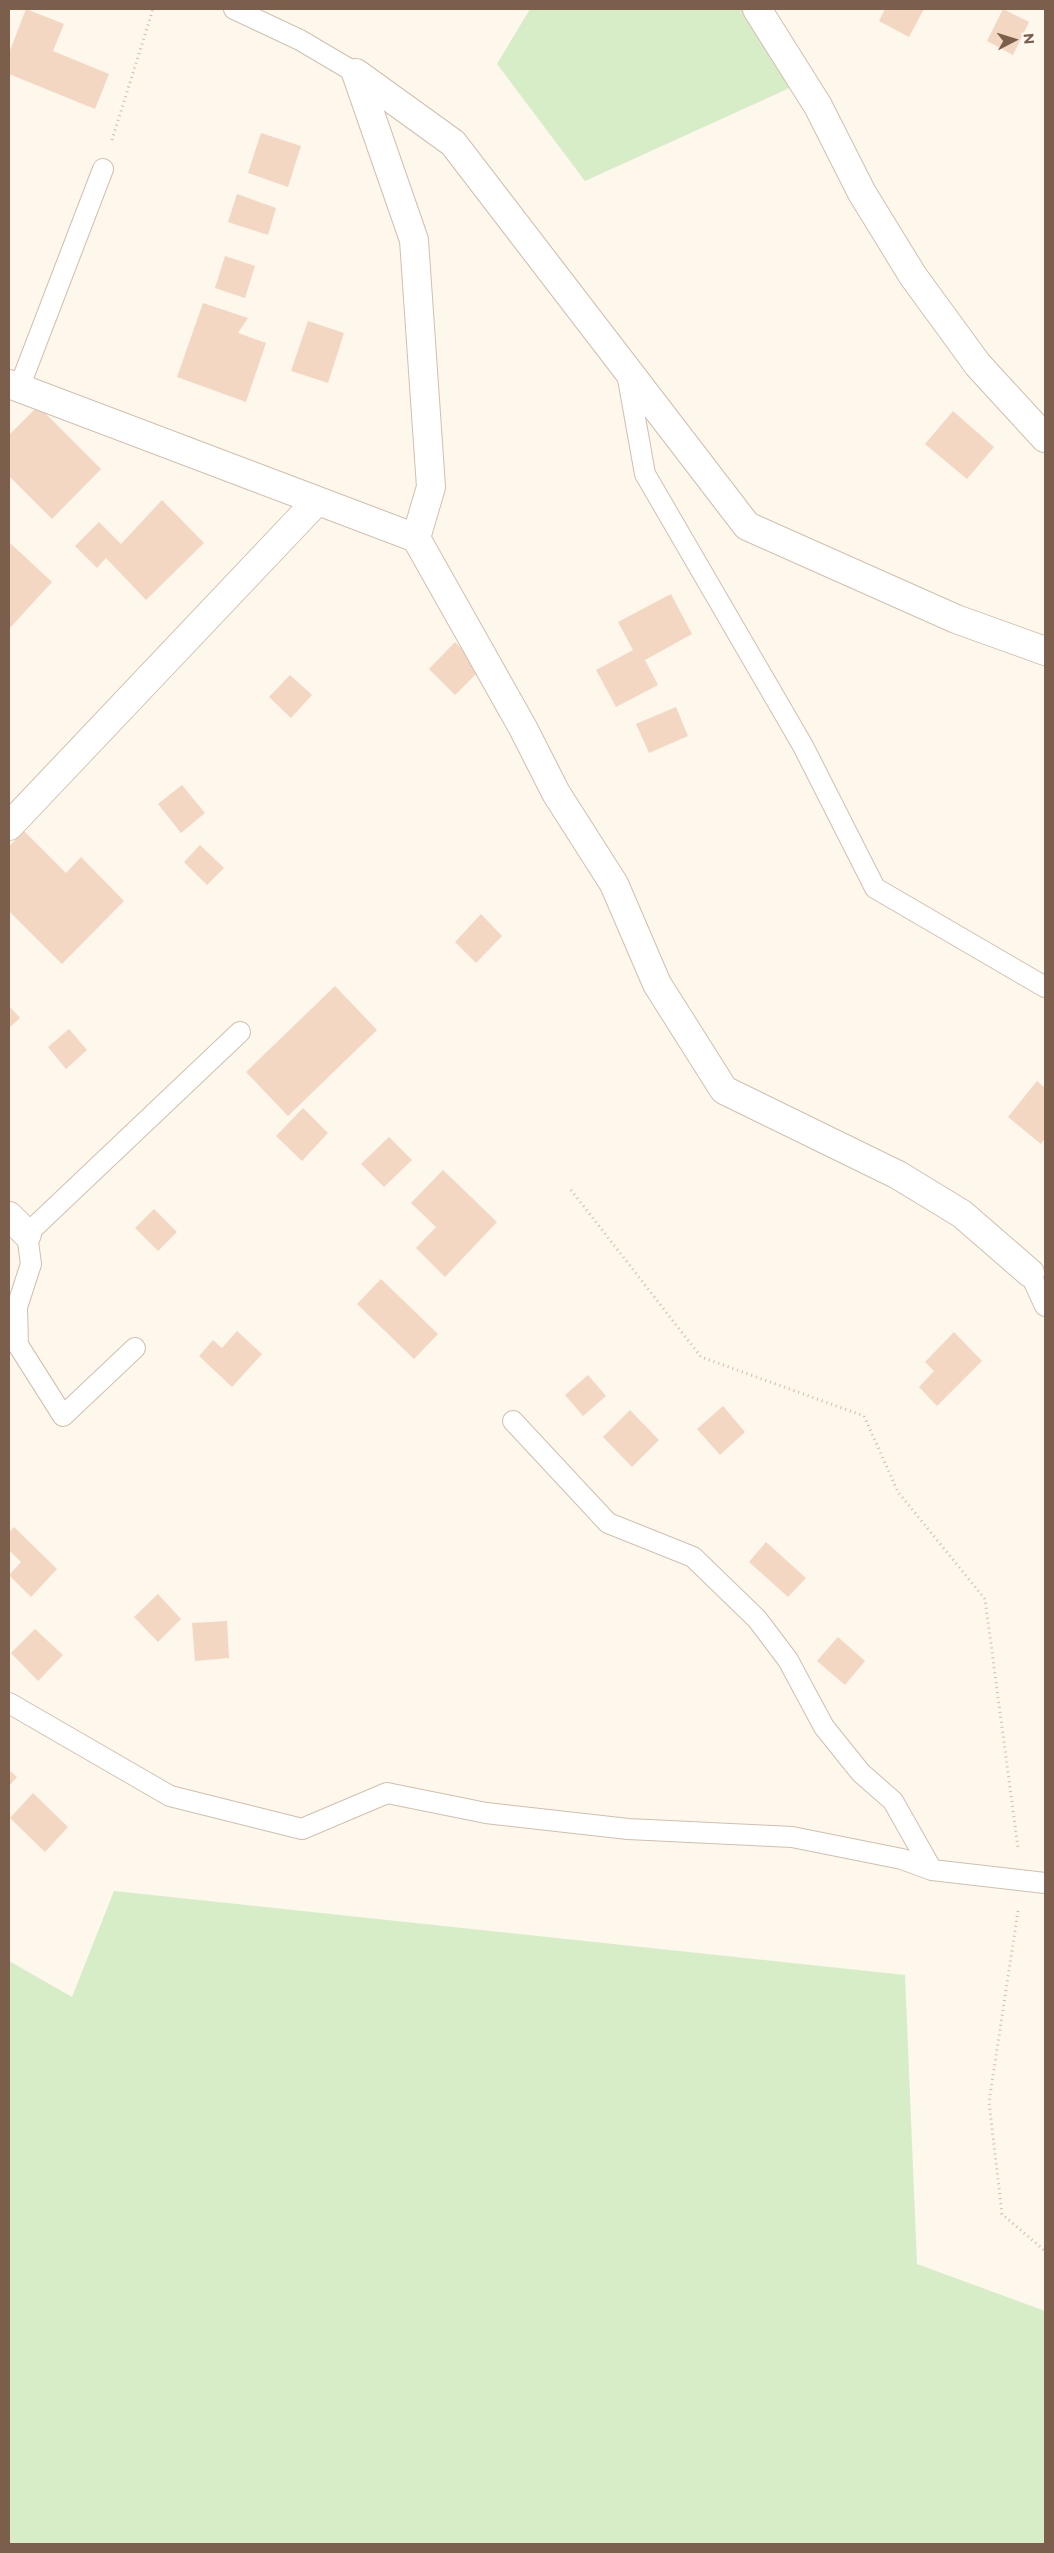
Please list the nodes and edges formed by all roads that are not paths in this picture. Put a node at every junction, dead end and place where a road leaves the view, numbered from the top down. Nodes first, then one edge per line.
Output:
1 (234, 9) edge
2 (757, 9) edge
3 (356, 73) junction
4 (102, 169) road end
5 (627, 369) junction
6 (14, 386) edge
7 (1045, 438) edge
8 (317, 501) junction
9 (416, 538) junction
10 (1045, 651) edge
11 (9, 826) edge
12 (1045, 987) edge
13 (240, 1032) dead end
14 (18, 1225) edge
15 (1030, 1273) joint
16 (1045, 1306) edge
17 (135, 1348) dead end
18 (513, 1421) dead end
19 (9, 1704) edge
20 (932, 1870) junction
21 (1045, 1883) edge

1 - 3 lane
2 - 7 street
3 - 5 street
3 - 9 street
4 - 6 lane
5 - 10 street
5 - 12 lane
6 - 8 street
8 - 9 street
8 - 11 street
9 - 15 street
13 - 14 lane
14 - 17 lane
15 - 16 lane
18 - 20 lane
19 - 20 lane
20 - 21 lane

